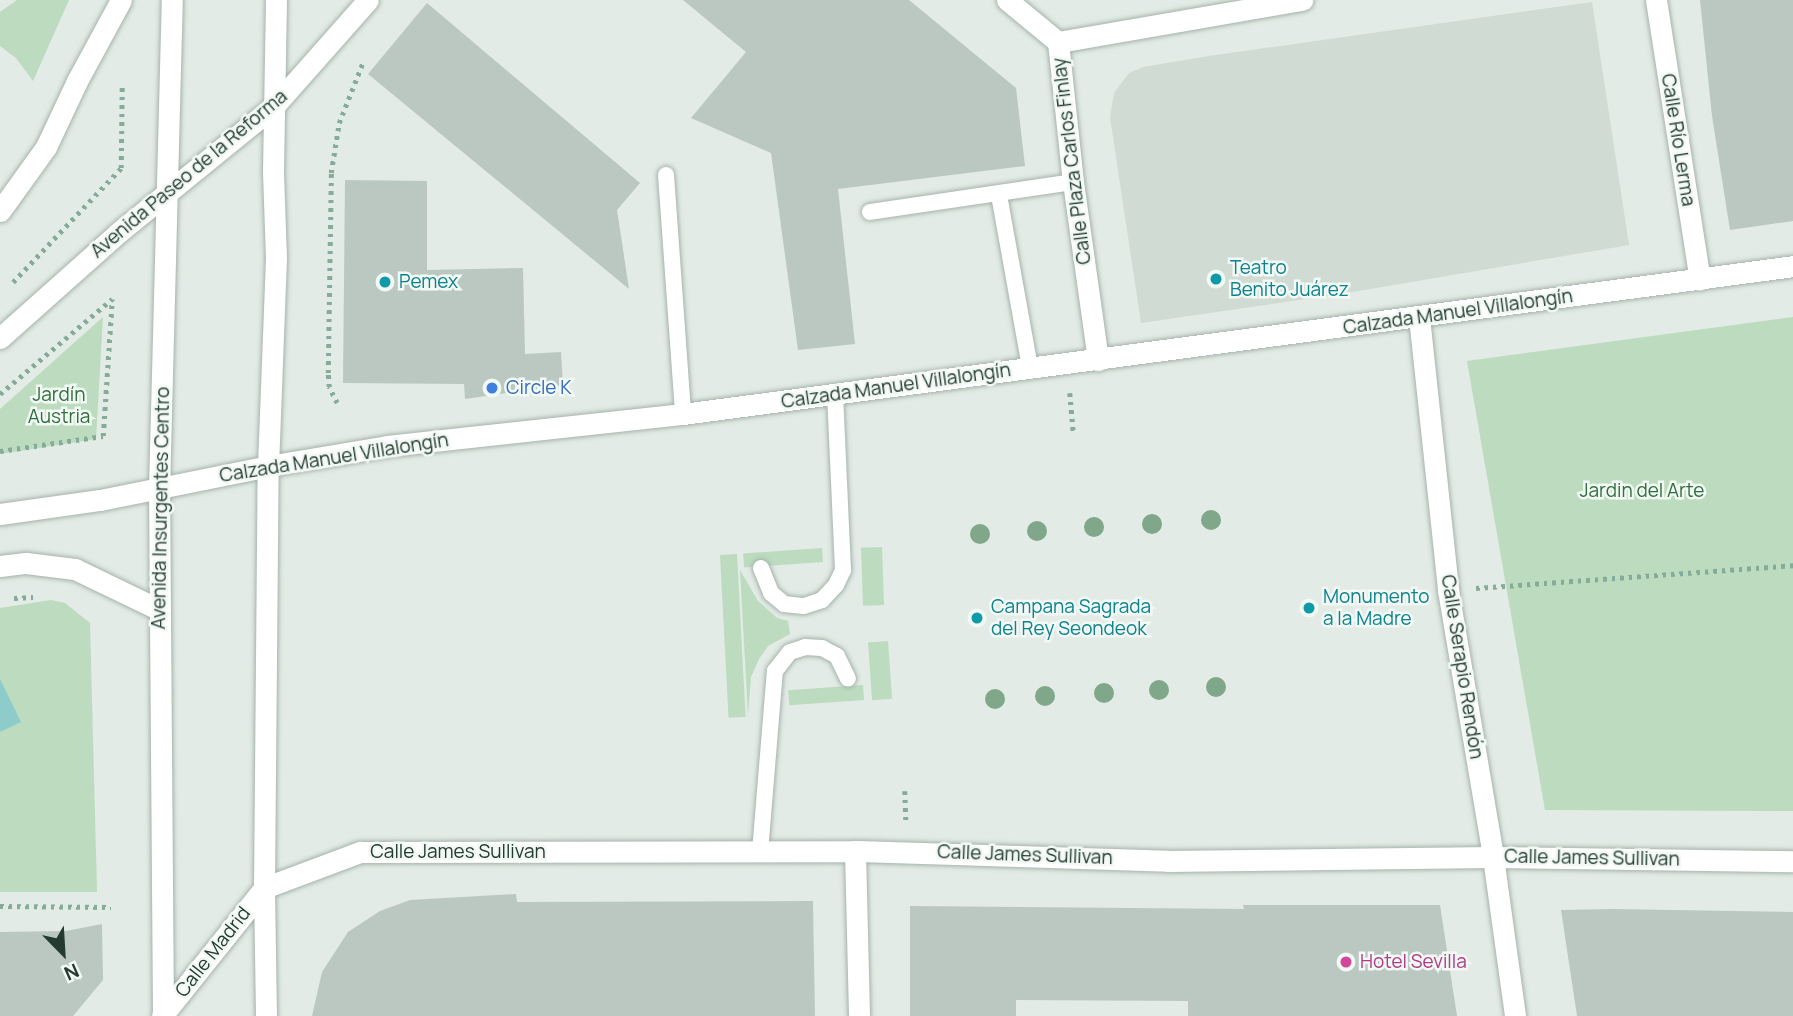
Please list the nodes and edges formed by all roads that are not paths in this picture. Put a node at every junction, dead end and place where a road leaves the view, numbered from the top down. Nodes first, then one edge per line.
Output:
1 (121, 0) edge
2 (172, 0) edge
3 (276, 0) edge
4 (368, 0) edge
5 (1007, 0) edge
6 (1302, 0) edge
7 (1656, 0) edge
8 (1058, 41) junction
9 (275, 104) junction
10 (666, 175) dead end
11 (1073, 182) junction
12 (167, 194) junction
13 (999, 195) junction
14 (0, 211) edge
15 (870, 212) dead end
16 (1793, 266) edge
17 (1700, 280) junction
18 (1419, 317) junction
19 (0, 338) edge
20 (1098, 360) junction
21 (1030, 368) junction
22 (835, 394) junction
23 (683, 414) junction
24 (268, 466) junction
25 (159, 489) junction
26 (0, 514) edge
27 (0, 566) edge
28 (761, 568) dead end
29 (160, 610) junction
30 (848, 679) dead end
31 (855, 851) junction
32 (760, 852) junction
33 (1493, 857) junction
34 (1793, 861) edge
35 (264, 888) junction
36 (163, 1016) edge
37 (266, 1016) edge
38 (859, 1016) edge
39 (1515, 1016) edge

1 - 14 street
2 - 12 street, Avenida Insurgentes Centro
3 - 9 street
4 - 9 street, Avenida Paseo de la Reforma
5 - 8 street
6 - 8 street, Calle Plaza Carlos Finlay
7 - 17 street, Calle Río Lerma
8 - 11 street, Calle Plaza Carlos Finlay
9 - 12 street, Avenida Paseo de la Reforma
9 - 24 street
10 - 23 lane
11 - 13 lane
11 - 20 street, Calle Plaza Carlos Finlay
12 - 19 street, Avenida Paseo de la Reforma
12 - 25 street, Avenida Insurgentes Centro
13 - 15 lane
13 - 21 lane
16 - 17 street, Calzada Manuel Villalongín
17 - 18 street, Calzada Manuel Villalongín
18 - 20 street, Calzada Manuel Villalongín
18 - 33 street, Calle Serapio Rendón
20 - 21 street, Calzada Manuel Villalongín
21 - 22 street, Calzada Manuel Villalongín
22 - 23 street, Calzada Manuel Villalongín
22 - 28 lane
23 - 24 street, Calzada Manuel Villalongín
24 - 25 street, Calzada Manuel Villalongín
24 - 35 street
25 - 26 street, Calzada Manuel Villalongín
25 - 29 street, Avenida Insurgentes Centro
27 - 29 street
29 - 36 street, Avenida Insurgentes Centro
30 - 32 lane
31 - 32 street, Calle James Sullivan
31 - 33 street, Calle James Sullivan
31 - 38 street
32 - 35 street, Calle James Sullivan
33 - 34 street, Calle James Sullivan
33 - 39 street, Calle Serapio Rendón
35 - 36 street, Calle Madrid
35 - 37 street

